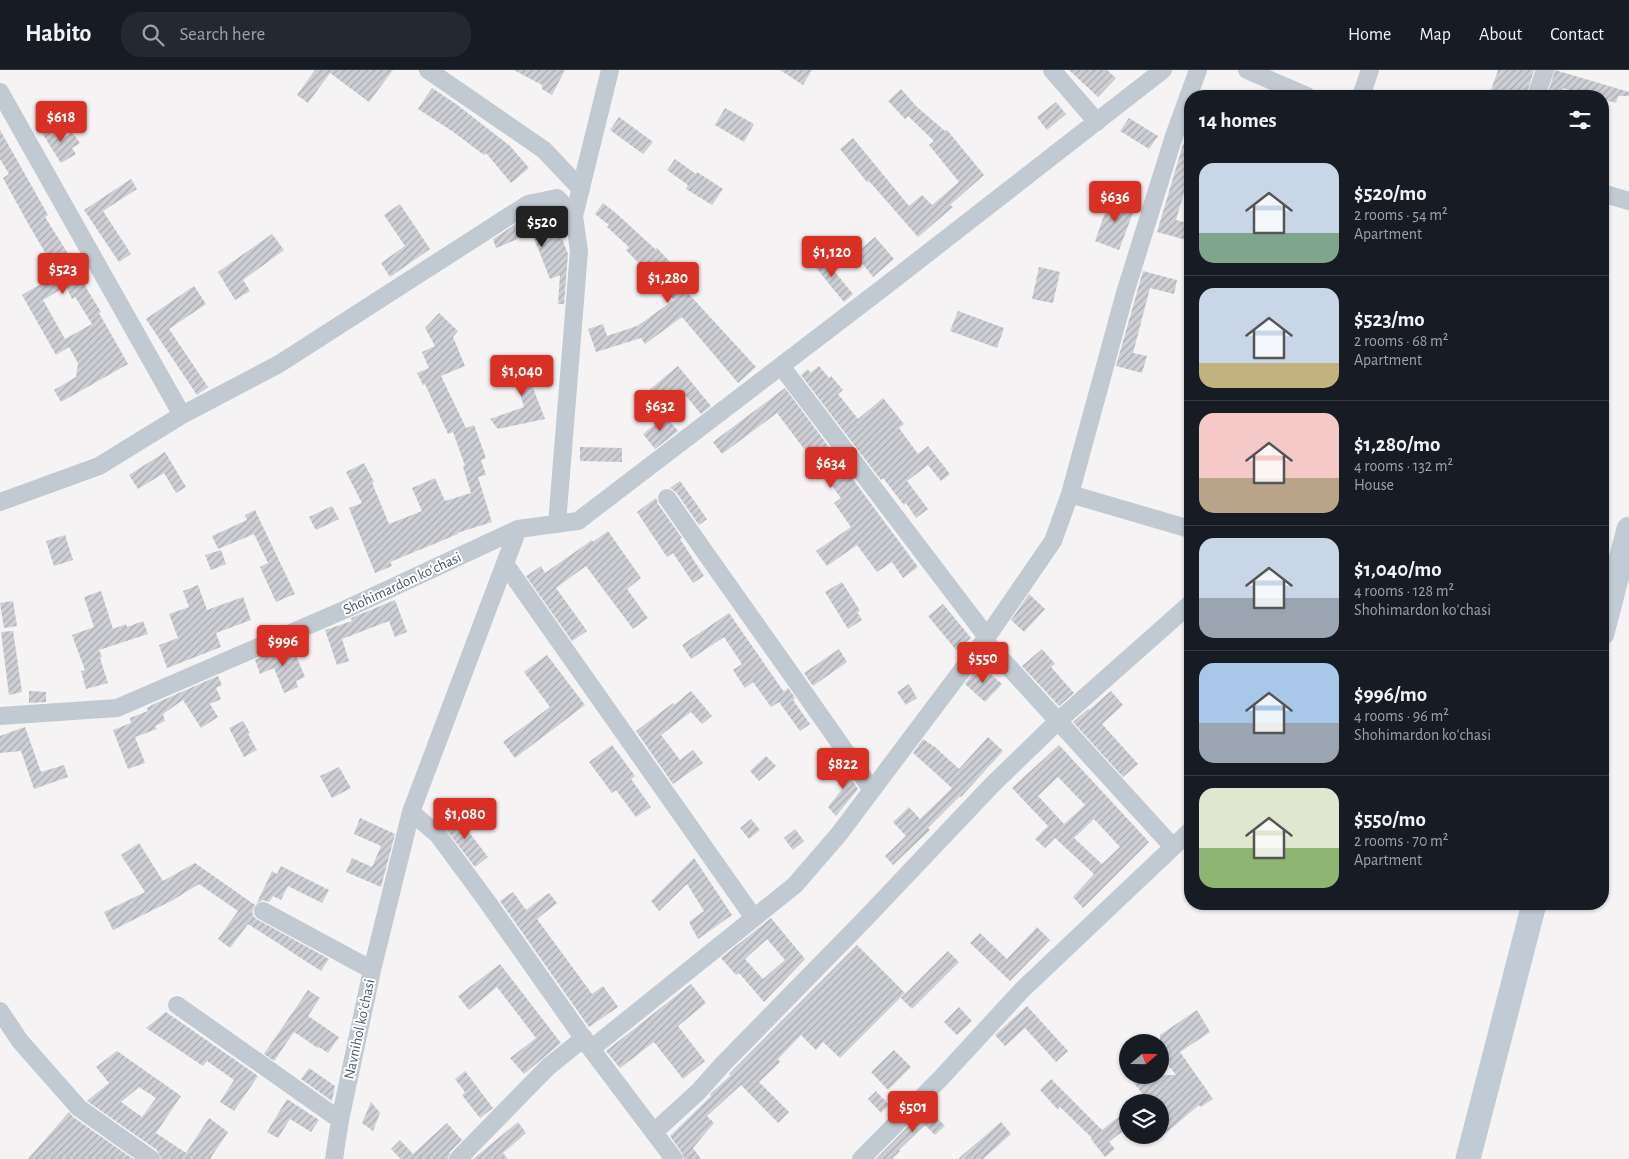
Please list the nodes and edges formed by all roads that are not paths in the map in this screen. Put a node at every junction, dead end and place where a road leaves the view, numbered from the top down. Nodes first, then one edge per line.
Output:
1 (428, 70) edge
2 (610, 70) edge
3 (1052, 70) edge
4 (1163, 70) edge
5 (1198, 70) edge
6 (1247, 70) edge
7 (1370, 70) edge
8 (1545, 70) edge
9 (1191, 90) edge
10 (1292, 90) edge
11 (1363, 90) edge
12 (1538, 90) edge
13 (0, 92) edge
14 (1184, 108) edge
15 (1098, 122) junction
16 (581, 189) junction
17 (1609, 195) edge
18 (1629, 200) edge
19 (574, 216) junction
20 (781, 366) junction
21 (182, 414) junction
22 (1070, 494) junction
23 (667, 498) dead end
24 (0, 502) edge
25 (557, 524) junction
26 (1184, 527) edge
27 (518, 528) junction
28 (1629, 529) edge
29 (505, 564) junction
30 (1609, 606) edge
31 (1184, 609) edge
32 (986, 639) junction
33 (0, 716) edge
34 (1058, 721) junction
35 (872, 790) junction
36 (411, 812) junction
37 (1184, 837) edge
38 (1173, 847) junction
39 (1532, 910) edge
40 (263, 912) dead end
41 (754, 918) junction
42 (372, 970) junction
43 (177, 1006) dead end
44 (0, 1011) edge
45 (587, 1043) junction
46 (340, 1120) junction
47 (654, 1132) junction
48 (151, 1159) edge
49 (334, 1159) edge
50 (458, 1159) edge
51 (674, 1159) edge
52 (861, 1159) edge
53 (1468, 1159) edge

1 - 16 street
2 - 16 street
3 - 15 street
4 - 15 street, Shohimardon koʻchasi
5 - 9 street
6 - 10 street
7 - 11 street
8 - 12 street
13 - 21 street
14 - 22 street
15 - 20 street, Shohimardon koʻchasi
16 - 19 street
17 - 18 street
19 - 21 street
19 - 25 street
20 - 25 street, Shohimardon koʻchasi
20 - 32 street
21 - 24 street
22 - 26 street
22 - 32 street
23 - 35 street
25 - 27 street, Shohimardon koʻchasi
27 - 29 street
27 - 33 street, Shohimardon koʻchasi
28 - 30 main road
29 - 36 street
29 - 41 street
31 - 34 street
32 - 34 street
32 - 35 street
34 - 38 street
34 - 47 street
35 - 41 street
36 - 42 street
36 - 45 street
37 - 38 street
38 - 52 street
39 - 53 main road
40 - 42 street, Navnihol koʻchasi
41 - 45 street
42 - 46 street, Navnihol koʻchasi
43 - 46 street
44 - 48 street
45 - 47 street
45 - 50 street
46 - 49 street, Navnihol koʻchasi
47 - 51 street

